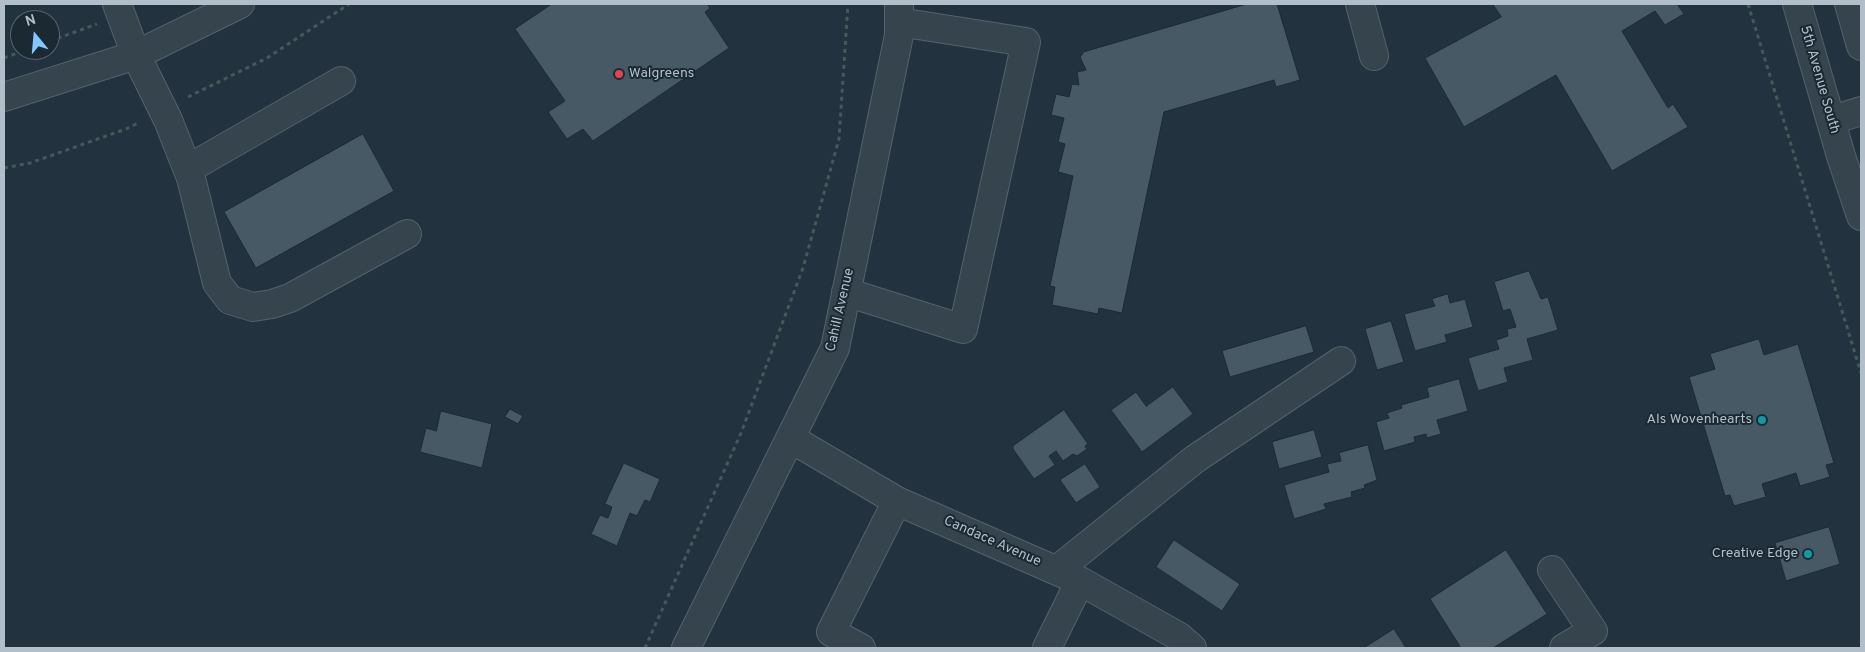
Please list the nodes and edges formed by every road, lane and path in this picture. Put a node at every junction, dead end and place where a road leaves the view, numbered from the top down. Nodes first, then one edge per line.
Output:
1 (117, 4) edge
2 (240, 4) edge
3 (848, 4) edge
4 (1360, 4) edge
5 (1748, 4) edge
6 (1797, 4) edge
7 (1849, 4) edge
8 (899, 13) edge
9 (1861, 46) edge
10 (136, 55) junction
11 (1374, 56) dead end
12 (341, 81) dead end
13 (4, 97) edge
14 (1861, 111) edge
15 (1832, 120) junction
16 (188, 169) junction
17 (1861, 216) edge
18 (407, 234) dead end
19 (846, 292) junction
20 (1340, 361) dead end
21 (1861, 373) edge
22 (790, 438) junction
23 (897, 501) junction
24 (1552, 570) dead end
25 (1068, 576) junction
26 (1598, 640) edge
27 (645, 648) edge
28 (686, 648) edge
29 (861, 648) edge
30 (1047, 648) edge
31 (1192, 648) edge
32 (1564, 648) edge

1 - 10 street
2 - 10 street
3 - 27 path
4 - 11 street
5 - 21 path
6 - 15 street, 5th Avenue South
7 - 9 street
8 - 19 street, Cahill Avenue
8 - 19 street
10 - 13 street
10 - 16 street
12 - 16 street
14 - 15 street
15 - 17 street, 5th Avenue South
16 - 18 street
19 - 22 street, Cahill Avenue
20 - 25 street
22 - 23 street, Candace Avenue
22 - 28 street, Cahill Avenue
23 - 25 street, Candace Avenue
23 - 29 street
24 - 26 street
25 - 30 street
25 - 31 street, Candace Avenue
26 - 32 street

